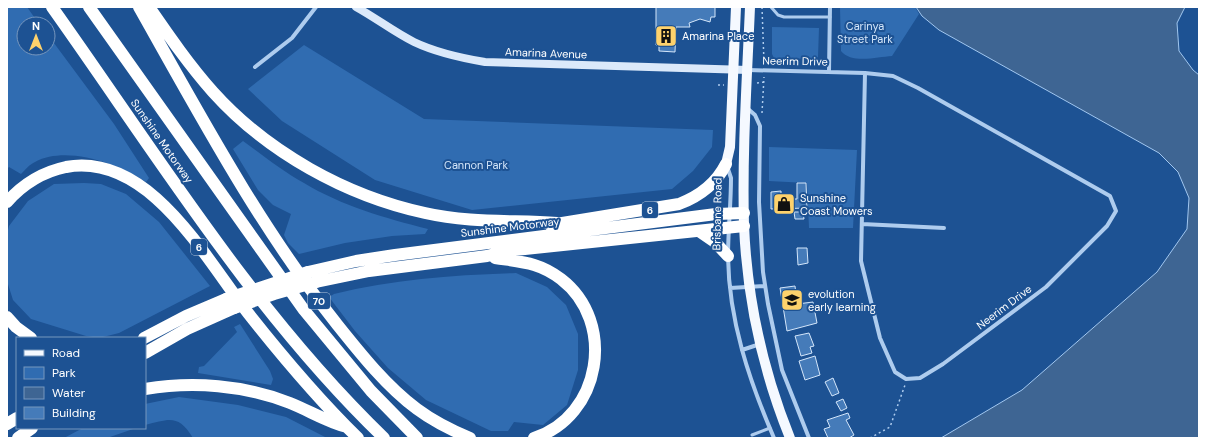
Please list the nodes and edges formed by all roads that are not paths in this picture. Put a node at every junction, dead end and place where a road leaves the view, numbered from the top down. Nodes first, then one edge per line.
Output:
1 (52, 7) edge
2 (89, 7) edge
3 (139, 7) edge
4 (149, 7) edge
5 (316, 7) edge
6 (356, 7) edge
7 (736, 7) edge
8 (750, 7) edge
9 (771, 7) edge
10 (830, 7) edge
11 (830, 18) junction
12 (256, 67) dead end
13 (733, 69) junction
14 (748, 70) junction
15 (829, 71) junction
16 (865, 73) junction
17 (747, 107) junction
18 (726, 164) junction
19 (7, 202) edge
20 (730, 213) junction
21 (744, 213) junction
22 (557, 223) junction
23 (862, 224) junction
24 (744, 226) junction
25 (730, 227) junction
26 (944, 228) dead end
27 (699, 230) junction
28 (487, 256) junction
29 (728, 256) junction
30 (377, 258) junction
31 (765, 286) junction
32 (750, 287) junction
33 (730, 288) junction
34 (230, 304) junction
35 (7, 317) edge
36 (30, 337) edge
37 (146, 337) edge
38 (760, 344) junction
39 (742, 350) junction
40 (146, 351) edge
41 (146, 389) edge
42 (16, 419) edge
43 (7, 424) edge
44 (347, 427) junction
45 (770, 428) junction
46 (31, 429) edge
47 (752, 435) dead end
48 (18, 438) edge
49 (358, 438) edge
50 (384, 438) edge
51 (417, 438) edge
52 (470, 438) edge
53 (534, 438) edge
54 (774, 438) edge
55 (790, 438) edge
56 (808, 438) edge

1 - 50 highway, Sunshine Motorway
2 - 51 highway, Sunshine Motorway
3 - 52 highway, 70
4 - 22 highway
5 - 12 street
6 - 13 street, Amarina Avenue
7 - 13 main road, Brisbane Road / 6
8 - 14 main road
9 - 11 lane
10 - 11 street
11 - 15 street
13 - 14 street, Amarina Avenue
13 - 18 main road, Brisbane Road / 6
14 - 15 street, Neerim Drive
14 - 17 main road
15 - 16 street, Neerim Drive
16 - 23 street
16 - 23 street, Neerim Drive
17 - 21 main road
17 - 31 street
18 - 20 street, Brisbane Road
18 - 22 highway, 6
19 - 44 highway, 6
20 - 21 highway, Sunshine Motorway
20 - 25 street, Brisbane Road
20 - 30 highway, Sunshine Motorway
21 - 24 main road
22 - 30 highway, 6
23 - 26 street
24 - 25 highway, Sunshine Motorway
24 - 32 main road
25 - 27 highway, Sunshine Motorway
25 - 29 street, Brisbane Road
27 - 28 highway, Sunshine Motorway
27 - 29 highway
28 - 34 highway, Sunshine Motorway / 70, bridge
28 - 53 highway, 70
29 - 33 street, Brisbane Road
30 - 34 highway, Sunshine Motorway / 6, bridge
31 - 32 street
31 - 56 street
32 - 33 street
32 - 38 main road
33 - 39 street, Brisbane Road
34 - 37 highway, Sunshine Motorway / 6
34 - 40 highway, Sunshine Motorway / 70
35 - 36 highway
38 - 39 street
38 - 55 main road
39 - 45 street, Brisbane Road
41 - 44 highway
42 - 43 highway
44 - 49 highway, 6
45 - 47 lane
45 - 54 street, Brisbane Road
46 - 48 highway

